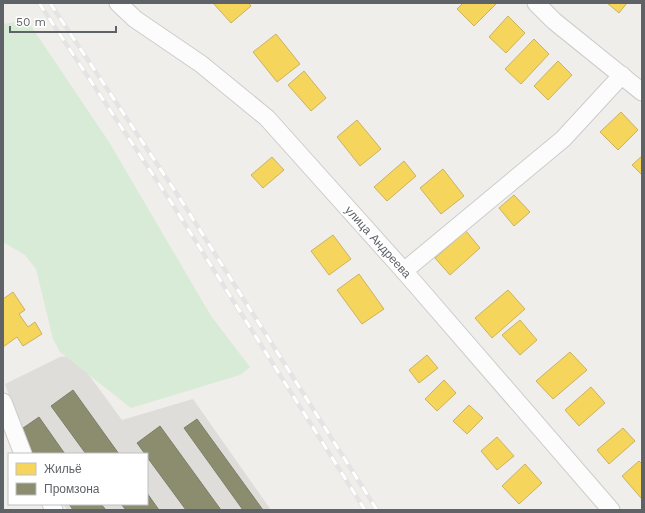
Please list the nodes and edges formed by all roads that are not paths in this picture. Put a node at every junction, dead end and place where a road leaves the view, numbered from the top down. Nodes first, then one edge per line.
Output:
1 (118, 3) edge
2 (536, 3) edge
3 (622, 74) junction
4 (642, 92) edge
5 (404, 271) junction
6 (3, 402) edge
7 (23, 453) edge
8 (611, 510) edge

1 - 5 street, улица Андреева
2 - 3 street
3 - 4 street
3 - 5 street
5 - 8 street, улица Андреева
6 - 7 street

